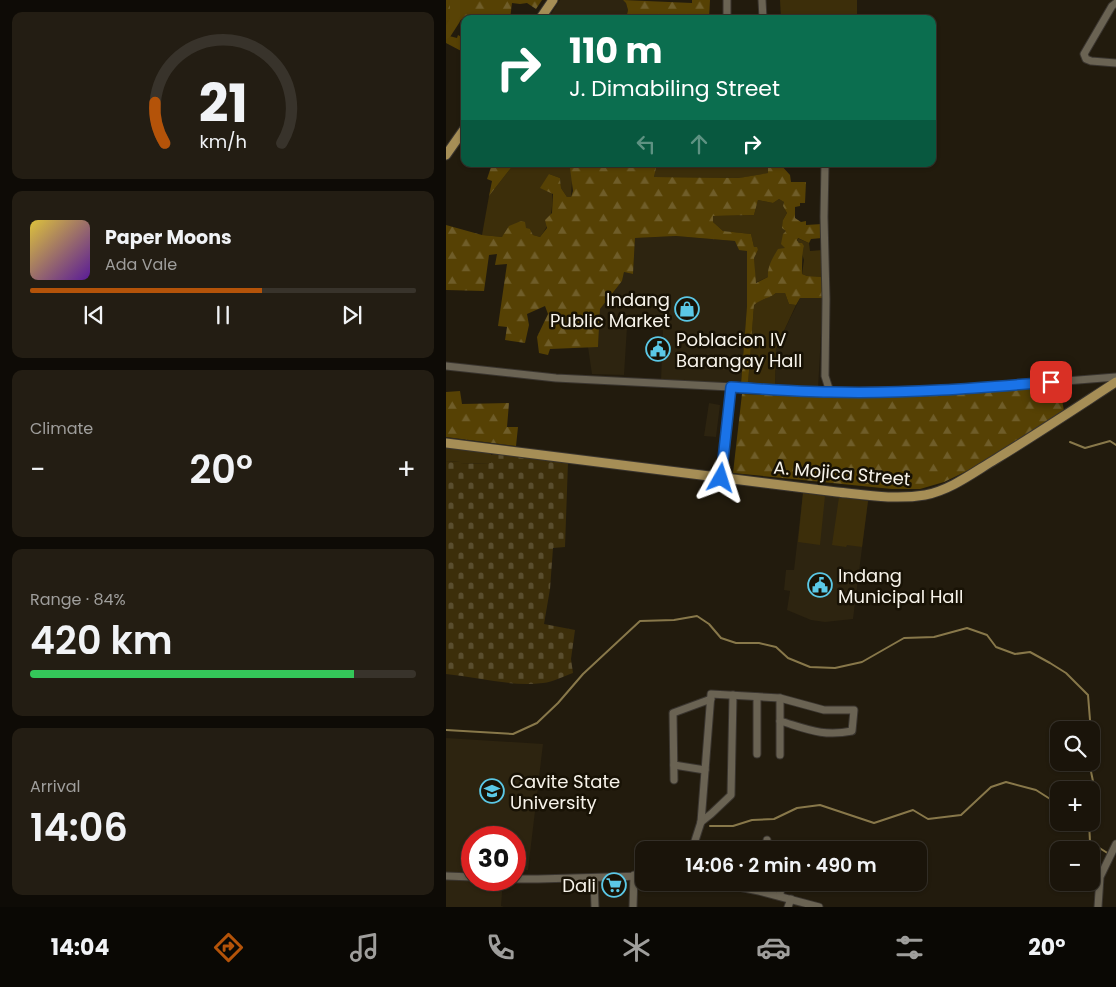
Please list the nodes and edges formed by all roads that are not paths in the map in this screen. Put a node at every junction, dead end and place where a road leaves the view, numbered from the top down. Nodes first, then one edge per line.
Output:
1 (553, 0) edge
2 (727, 0) edge
3 (762, 0) edge
4 (1116, 2) edge
5 (546, 15) edge
6 (727, 15) edge
7 (763, 15) edge
8 (1116, 63) edge
9 (461, 134) edge
10 (446, 155) edge
11 (825, 167) edge
12 (446, 366) edge
13 (1116, 377) edge
14 (1116, 382) edge
15 (731, 387) junction
16 (830, 392) junction
17 (446, 443) edge
18 (721, 478) junction
19 (733, 695) junction
20 (757, 697) junction
21 (780, 698) junction
22 (711, 699) junction
23 (780, 721) junction
24 (757, 754) dead end
25 (780, 755) dead end
26 (674, 765) junction
27 (706, 770) junction
28 (674, 780) dead end
29 (701, 822) junction
30 (695, 841) edge
31 (1116, 844) edge
32 (446, 876) edge
33 (634, 876) joint
34 (461, 877) edge
35 (526, 878) edge
36 (594, 878) junction
37 (759, 891) edge
38 (780, 891) edge
39 (780, 896) junction
40 (791, 899) junction
41 (595, 907) edge
42 (633, 907) edge
43 (788, 907) edge
44 (819, 907) edge
45 (1098, 907) edge

1 - 5 main road
2 - 6 street
3 - 7 street
4 - 8 street
9 - 10 main road
11 - 16 street
12 - 15 street
13 - 16 street
14 - 18 main road, A. Mojica Street
15 - 16 street
15 - 18 street
17 - 18 main road, A. Mojica Street
19 - 20 street
19 - 22 street
19 - 29 street
20 - 21 street
20 - 24 street
21 - 23 street
21 - 23 street
22 - 26 street
22 - 27 street
23 - 25 street
26 - 27 street
26 - 28 street
27 - 29 street
29 - 30 street
31 - 45 street
32 - 34 street
33 - 36 street
33 - 42 street
35 - 36 street
36 - 41 street
37 - 39 street
38 - 39 street
39 - 40 street
40 - 43 street
40 - 44 street

